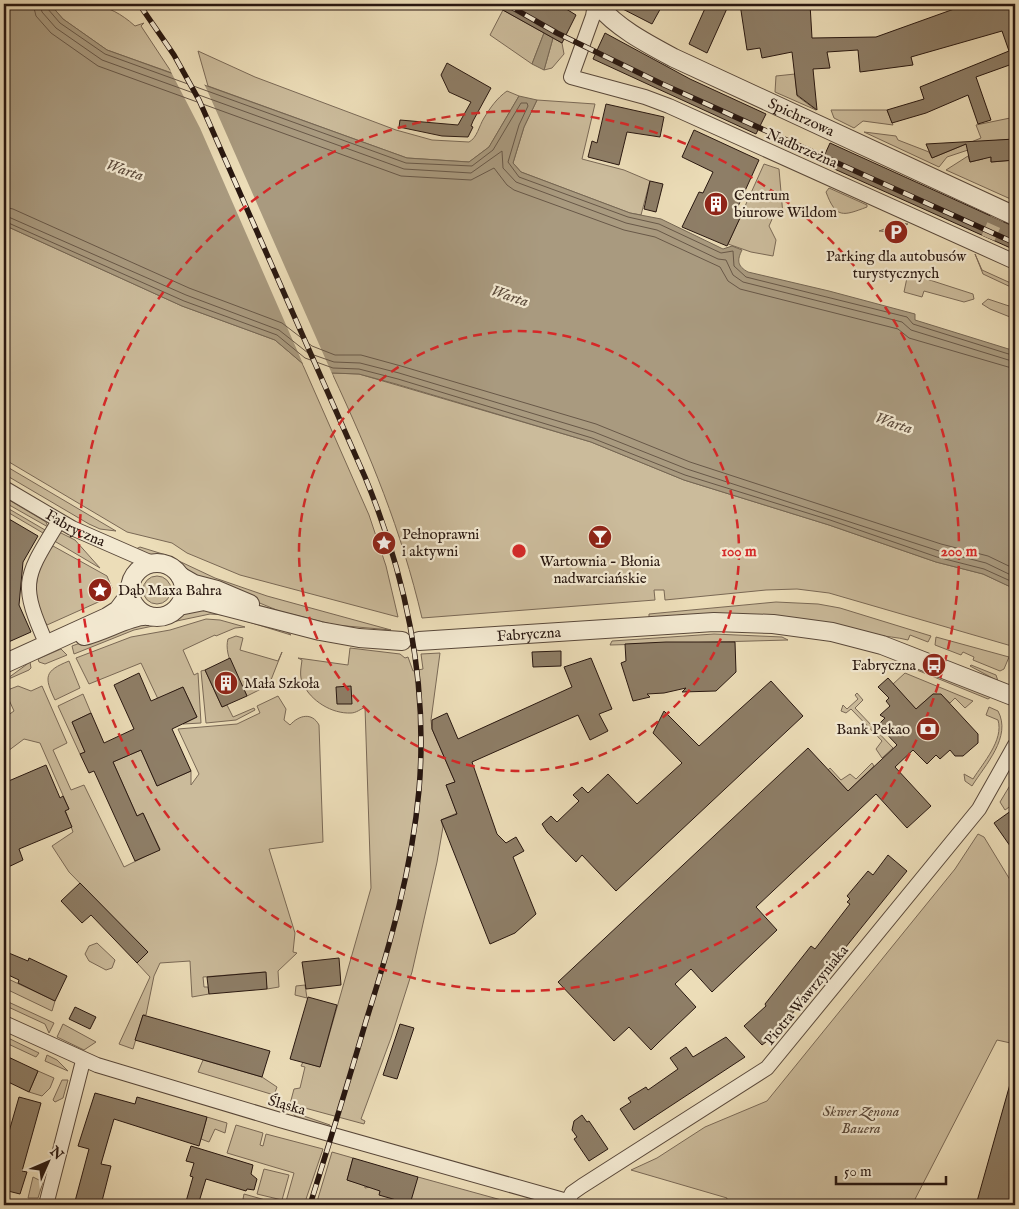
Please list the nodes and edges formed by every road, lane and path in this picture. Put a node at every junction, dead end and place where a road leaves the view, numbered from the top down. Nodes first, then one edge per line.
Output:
1 (596, 4) edge
2 (1004, 214) edge
3 (1015, 262) edge
4 (4, 488) edge
5 (59, 521) junction
6 (152, 563) junction
7 (180, 576) junction
8 (130, 594) junction
9 (179, 606) junction
10 (148, 616) junction
11 (282, 620) junction
12 (64, 638) junction
13 (47, 645) junction
14 (4, 664) edge
15 (1015, 697) edge
16 (1015, 745) edge
17 (4, 1023) edge
18 (83, 1061) junction
19 (566, 1203) edge
20 (46, 1205) edge

1 - 2 street, Spichrzowa
1 - 3 street, Nadbrzeżna
4 - 5 street, Fabryczna
5 - 6 street, Fabryczna
5 - 13 street
6 - 7 street
6 - 8 street
7 - 9 street
7 - 11 street, Fabryczna
8 - 10 street
8 - 12 street
9 - 10 street
9 - 11 street, Fabryczna
10 - 12 street
11 - 15 street, Fabryczna
12 - 13 street
13 - 14 street
16 - 19 street, Piotra Wawrzyniaka
17 - 18 street, Śląska
18 - 19 street, Śląska
18 - 20 street

